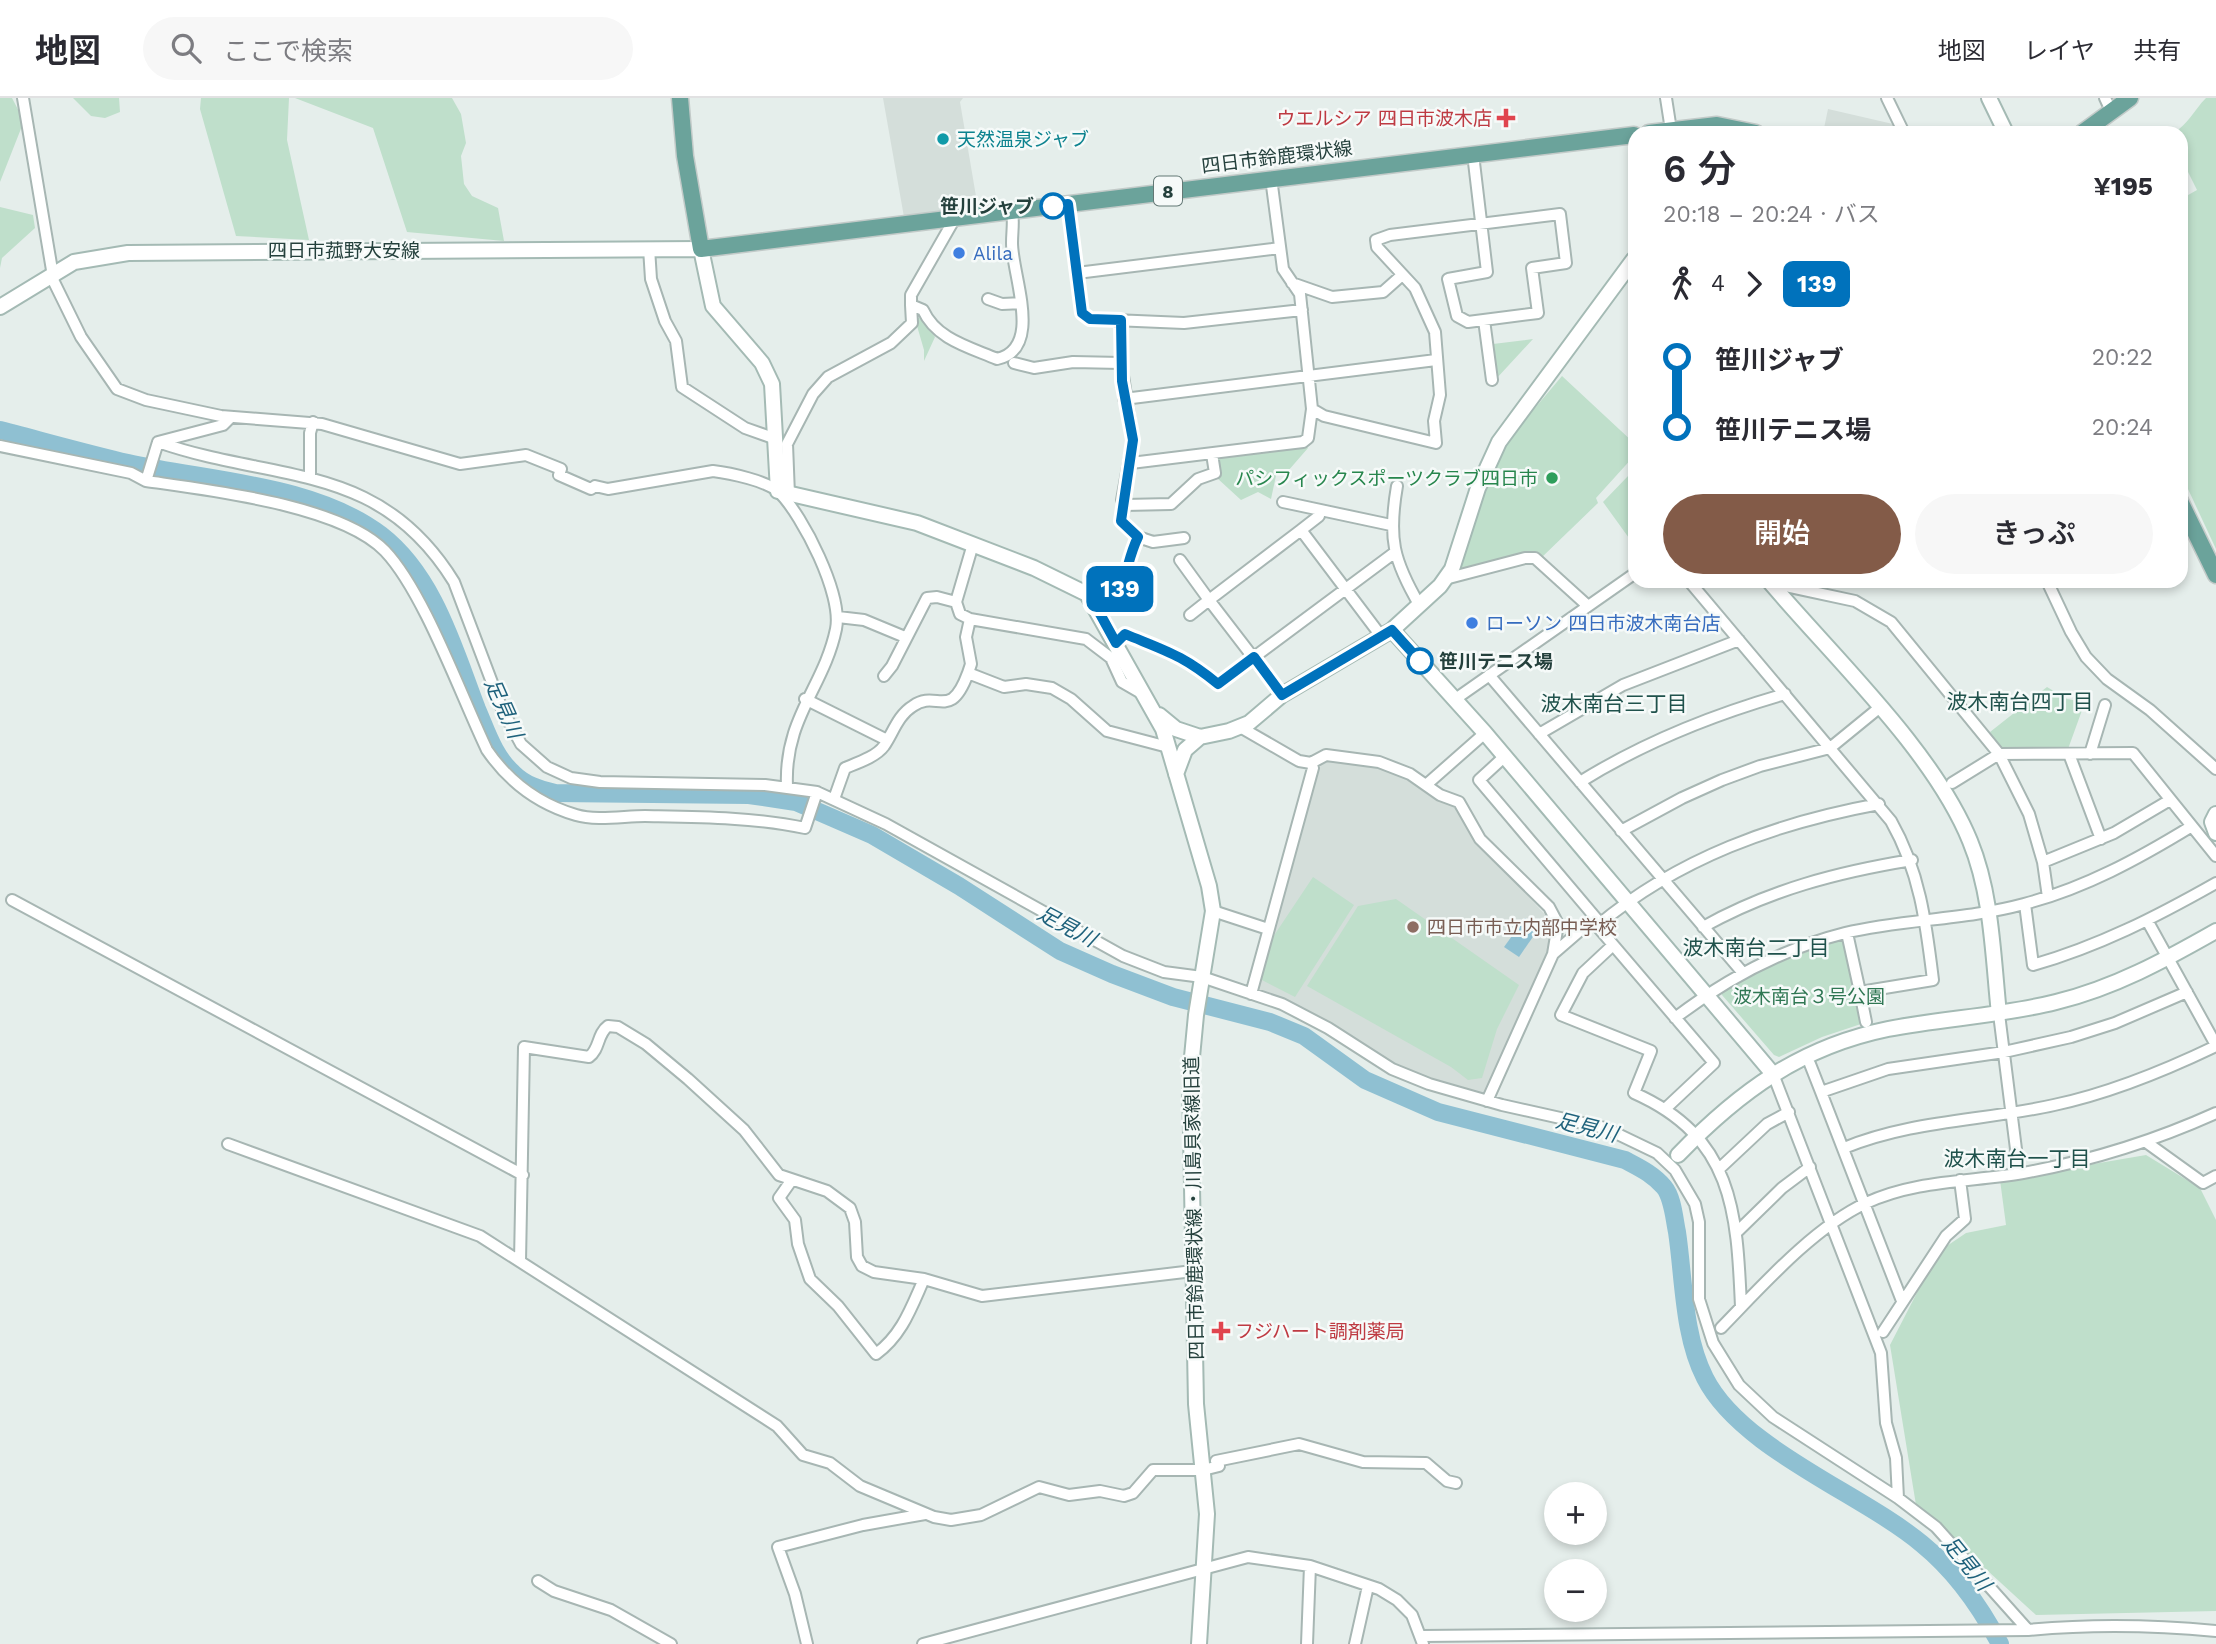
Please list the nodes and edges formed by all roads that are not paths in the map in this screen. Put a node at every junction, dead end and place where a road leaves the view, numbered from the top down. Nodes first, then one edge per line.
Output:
1 (23, 98) edge
2 (680, 98) edge
3 (1666, 98) edge
4 (1887, 98) edge
5 (1989, 98) edge
6 (2105, 98) edge
7 (2130, 98) edge
8 (2112, 113) junction
9 (1670, 126) edge
10 (1901, 126) edge
11 (2003, 126) edge
12 (2092, 126) edge
13 (1628, 136) edge
14 (1473, 154) junction
15 (1271, 178) junction
16 (1068, 204) junction
17 (1012, 211) junction
18 (955, 218) junction
19 (1481, 225) junction
20 (649, 248) junction
21 (1280, 248) junction
22 (701, 249) junction
23 (1628, 267) edge
24 (1077, 272) junction
25 (53, 273) junction
26 (1401, 275) junction
27 (1292, 283) junction
28 (988, 299) dead end
29 (1021, 303) junction
30 (911, 305) junction
31 (0, 307) edge
32 (1302, 310) junction
33 (1121, 320) junction
34 (1484, 320) junction
35 (1436, 360) junction
36 (1014, 363) dead end
37 (1121, 363) junction
38 (1310, 374) junction
39 (1492, 380) dead end
40 (1124, 399) junction
41 (1312, 409) junction
42 (231, 417) junction
43 (313, 422) junction
44 (776, 439) junction
45 (158, 442) junction
46 (0, 446) edge
47 (1212, 454) junction
48 (1131, 463) junction
49 (310, 477) junction
50 (146, 481) junction
51 (1397, 486) dead end
52 (783, 493) junction
53 (1283, 502) dead end
54 (1125, 505) junction
55 (1319, 516) dead end
56 (2188, 517) edge
57 (1391, 525) junction
58 (1301, 530) junction
59 (1138, 537) junction
60 (1184, 538) dead end
61 (973, 544) junction
62 (1394, 553) junction
63 (1180, 560) dead end
64 (2216, 575) edge
65 (1628, 578) edge
66 (1445, 579) junction
67 (1695, 588) edge
68 (1775, 588) edge
69 (1797, 588) edge
70 (2050, 588) edge
71 (1346, 589) junction
72 (1209, 600) junction
73 (956, 602) junction
74 (1420, 606) junction
75 (1588, 606) junction
76 (1099, 612) junction
77 (1190, 615) dead end
78 (838, 617) junction
79 (970, 619) junction
80 (1387, 633) junction
81 (905, 637) junction
82 (1740, 640) junction
83 (1116, 651) junction
84 (1254, 657) junction
85 (968, 673) junction
86 (1489, 675) junction
87 (884, 676) dead end
88 (1785, 694) junction
89 (1282, 695) junction
90 (806, 699) junction
91 (1454, 700) junction
92 (2105, 705) dead end
93 (1150, 707) junction
94 (1879, 708) junction
95 (1240, 727) junction
96 (1485, 733) junction
97 (1539, 734) junction
98 (1200, 737) junction
99 (887, 740) junction
100 (1168, 747) junction
101 (1830, 748) junction
102 (1999, 754) junction
103 (2069, 754) junction
104 (2090, 754) junction
105 (1504, 757) junction
106 (1311, 763) junction
107 (2216, 769) edge
108 (1175, 775) junction
109 (1580, 782) junction
110 (1952, 783) dead end
111 (1426, 785) junction
112 (787, 786) junction
113 (816, 794) junction
114 (834, 799) junction
115 (2170, 800) junction
116 (1880, 804) junction
117 (2216, 814) edge
118 (2192, 826) junction
119 (1621, 831) junction
120 (2216, 833) edge
121 (2101, 839) junction
122 (2216, 856) edge
123 (1912, 860) junction
124 (2043, 862) junction
125 (1663, 880) junction
126 (2216, 883) edge
127 (2048, 897) junction
128 (12, 900) dead end
129 (1627, 903) junction
130 (2025, 904) junction
131 (1213, 911) junction
132 (1987, 913) junction
133 (1926, 920) junction
134 (1595, 922) junction
135 (2148, 922) junction
136 (1703, 927) junction
137 (1268, 929) junction
138 (2216, 931) edge
139 (1847, 933) junction
140 (1613, 945) junction
141 (1553, 954) junction
142 (2168, 959) junction
143 (1743, 973) junction
144 (1202, 979) junction
145 (1860, 992) junction
146 (2187, 992) junction
147 (1251, 993) junction
148 (1705, 995) junction
149 (1999, 1014) junction
150 (1675, 1018) junction
151 (1866, 1022) dead end
152 (2216, 1046) edge
153 (2004, 1052) junction
154 (1810, 1064) dead end
155 (1773, 1074) junction
156 (1821, 1092) junction
157 (1487, 1101) junction
158 (1665, 1109) junction
159 (1789, 1112) junction
160 (2011, 1113) junction
161 (2216, 1113) edge
162 (1697, 1135) junction
163 (2147, 1142) junction
164 (228, 1144) dead end
165 (1844, 1148) junction
166 (1678, 1155) dead end
167 (1810, 1167) junction
168 (1720, 1169) junction
169 (2019, 1173) junction
170 (523, 1175) junction
171 (2216, 1176) edge
172 (1960, 1180) junction
173 (791, 1181) junction
174 (1865, 1203) junction
175 (1831, 1223) junction
176 (1738, 1231) junction
177 (520, 1261) junction
178 (1193, 1271) junction
179 (924, 1279) junction
180 (1902, 1301) junction
181 (1741, 1307) junction
182 (1721, 1328) dead end
183 (1883, 1332) dead end
184 (1203, 1470) junction
185 (1457, 1483) dead end
186 (1898, 1498) junction
187 (925, 1514) junction
188 (1206, 1566) junction
189 (1310, 1566) junction
190 (538, 1581) dead end
191 (1368, 1586) junction
192 (2025, 1630) junction
193 (2216, 1631) edge
194 (1422, 1640) edge
195 (671, 1644) edge
196 (807, 1644) edge
197 (923, 1644) edge
198 (1199, 1644) edge
199 (1307, 1644) edge
200 (1355, 1644) edge

1 - 25 street
2 - 22 main road
3 - 9 street
4 - 10 street
5 - 11 street
6 - 8 street
7 - 8 main road
8 - 12 main road
13 - 14 main road, 四日市鈴鹿環状線 / 8
14 - 15 main road, 四日市鈴鹿環状線 / 8
14 - 19 street
15 - 16 main road, 四日市鈴鹿環状線 / 8
15 - 21 street
16 - 17 main road, 四日市鈴鹿環状線 / 8
16 - 24 street
17 - 18 main road, 四日市鈴鹿環状線 / 8
17 - 29 street
18 - 22 main road, 四日市鈴鹿環状線 / 8
18 - 30 street
19 - 26 street
19 - 34 street
19 - 34 street
20 - 22 street, 四日市菰野大安線
20 - 25 street, 四日市菰野大安線
20 - 44 street
21 - 24 street
21 - 27 street
22 - 44 street
23 - 66 street
24 - 33 street
25 - 31 street, 四日市菰野大安線
25 - 42 street
26 - 27 street
26 - 35 street
27 - 32 street
28 - 29 street
29 - 30 street
30 - 52 street
32 - 33 street
32 - 38 street
33 - 37 street
34 - 39 street
35 - 38 street
35 - 41 street
36 - 37 street
37 - 40 street
38 - 40 street
38 - 41 street
40 - 48 street
41 - 47 street
42 - 43 street
42 - 45 street
43 - 49 street
43 - 52 street
44 - 52 street
45 - 49 street
45 - 50 street
46 - 50 street
47 - 48 street
47 - 54 street
48 - 54 street
49 - 112 street
50 - 113 street
51 - 57 street
52 - 61 street, 四日市鈴鹿環状線・川島貝家線旧道
52 - 78 street
53 - 57 street
54 - 59 street
55 - 58 street
56 - 64 main road
57 - 62 street
58 - 71 street
58 - 72 street
59 - 60 street
59 - 76 street
61 - 73 street
61 - 76 street, 四日市鈴鹿環状線・川島貝家線旧道
62 - 71 street
62 - 74 street
63 - 72 street
65 - 75 street
66 - 74 street
66 - 75 street
67 - 82 street
68 - 94 street
69 - 102 street
70 - 107 street
71 - 80 street
71 - 84 street
72 - 77 street
72 - 84 street
73 - 79 street
73 - 81 street
74 - 80 street
75 - 86 street
76 - 83 street, 四日市鈴鹿環状線・川島貝家線旧道
78 - 81 street
78 - 90 street
79 - 83 street
79 - 85 street
80 - 89 street
80 - 91 street
81 - 87 street
82 - 88 street
82 - 97 street
83 - 84 street
83 - 93 street, 四日市鈴鹿環状線・川島貝家線旧道
84 - 89 street
85 - 99 street
85 - 100 street
86 - 91 street
86 - 97 street
88 - 101 street
88 - 109 street
89 - 95 street
90 - 99 street
90 - 112 street
91 - 96 street
92 - 104 street
93 - 98 street
93 - 100 street, 四日市鈴鹿環状線・川島貝家線旧道
94 - 101 street
94 - 132 street
95 - 98 street
95 - 106 street
96 - 105 street
96 - 111 street
97 - 109 street
98 - 108 street
99 - 114 street
100 - 108 street, 四日市鈴鹿環状線・川島貝家線旧道
101 - 116 street
101 - 119 street
102 - 103 street
102 - 110 street
102 - 124 street
103 - 104 street
103 - 121 street
104 - 115 street
105 - 129 street
105 - 134 street
106 - 111 street
106 - 137 street
108 - 131 street, 四日市鈴鹿環状線・川島貝家線旧道
109 - 119 street
111 - 141 street
112 - 113 street
113 - 114 street
114 - 144 street
115 - 118 street
115 - 121 street
116 - 123 street
116 - 125 street
117 - 120 street
118 - 122 street
118 - 127 street
119 - 125 street
121 - 124 street
123 - 133 street
123 - 136 street
124 - 127 street
125 - 129 street
125 - 136 street
126 - 135 street
127 - 130 street
128 - 170 street
129 - 134 street
129 - 148 street
130 - 132 street
130 - 135 street
131 - 137 street
131 - 144 street, 四日市鈴鹿環状線・川島貝家線旧道
132 - 133 street
132 - 149 street
133 - 139 street
133 - 145 street
134 - 140 street
134 - 141 street
135 - 142 street
136 - 143 street
137 - 147 street
138 - 142 street
139 - 143 street
139 - 145 street
140 - 150 street
140 - 158 street
141 - 157 street
142 - 146 street
142 - 149 street
143 - 148 street
144 - 147 street
144 - 178 street, 四日市鈴鹿環状線・川島貝家線旧道
145 - 151 street
146 - 152 street
146 - 153 street
147 - 157 street
148 - 150 street
148 - 155 street
149 - 153 street
149 - 155 street
150 - 158 street
152 - 160 street
153 - 156 street
153 - 160 street
154 - 156 street
155 - 159 street
155 - 162 street
156 - 165 street
157 - 186 street
158 - 162 street
159 - 167 street
159 - 168 street
160 - 165 street
160 - 169 street
161 - 163 street
162 - 166 street
162 - 168 street
163 - 169 street
163 - 171 street
164 - 177 street
165 - 174 street
167 - 175 street
167 - 176 street
168 - 176 street
169 - 172 street
170 - 173 street
170 - 177 street
172 - 174 street
172 - 180 street
173 - 179 street
173 - 179 street
174 - 175 street
174 - 180 street
175 - 181 street
175 - 186 street
176 - 181 street
177 - 187 street
178 - 179 street
178 - 184 street, 四日市鈴鹿環状線・川島貝家線旧道
180 - 183 street
181 - 182 street
184 - 185 street
184 - 187 street
184 - 188 street, 四日市鈴鹿環状線・川島貝家線旧道
186 - 192 street
187 - 196 street
188 - 189 street
188 - 197 street
188 - 198 street, 四日市鈴鹿環状線・川島貝家線旧道
189 - 191 street
189 - 199 street
190 - 195 street
191 - 194 street
191 - 200 street
192 - 193 street
192 - 194 street

